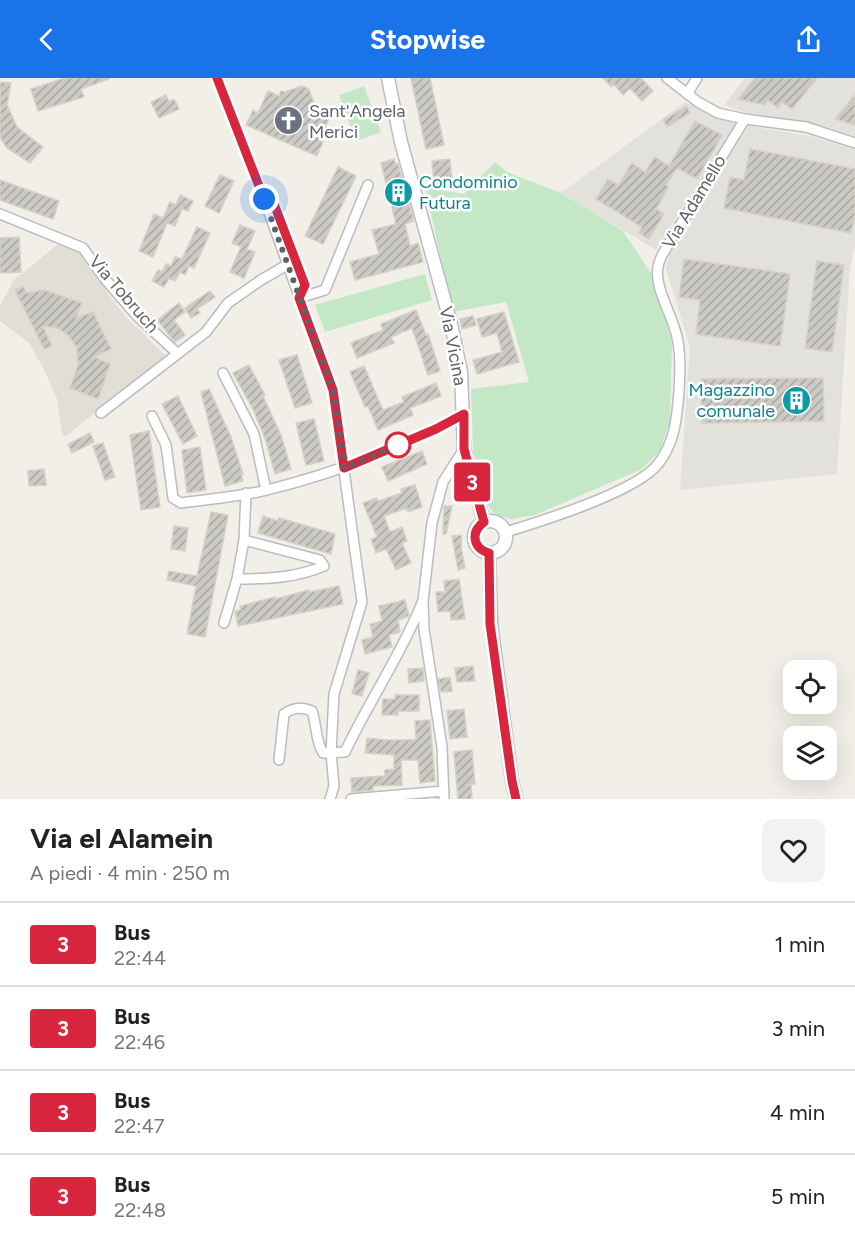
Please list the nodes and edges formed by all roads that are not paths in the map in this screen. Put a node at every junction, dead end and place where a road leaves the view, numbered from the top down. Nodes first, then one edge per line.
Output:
1 (217, 78) edge
2 (388, 78) edge
3 (667, 78) edge
4 (698, 78) edge
5 (687, 94) junction
6 (745, 119) junction
7 (855, 142) edge
8 (368, 185) dead end
9 (0, 214) edge
10 (287, 265) junction
11 (299, 298) junction
12 (177, 353) junction
13 (224, 373) dead end
14 (101, 413) dead end
15 (464, 414) junction
16 (152, 416) dead end
17 (464, 449) junction
18 (344, 468) junction
19 (266, 490) junction
20 (246, 493) junction
21 (484, 522) junction
22 (506, 532) junction
23 (244, 540) junction
24 (489, 553) junction
25 (237, 579) junction
26 (423, 601) junction
27 (224, 623) dead end
28 (331, 753) junction
29 (279, 760) dead end
30 (444, 795) edge
31 (330, 799) edge
32 (351, 799) edge
33 (516, 799) edge

1 - 10 street
2 - 15 street, Via Vicina
3 - 5 street
4 - 5 street
5 - 6 street
6 - 7 street
6 - 22 street, Via Adamello
8 - 11 street
9 - 12 street, Via Tobruch
10 - 11 street
10 - 12 street
11 - 18 street
12 - 14 street
13 - 19 street
15 - 17 street, Via Vicina
15 - 18 street
16 - 20 street
17 - 21 street, Via Vicina
17 - 26 street
18 - 19 street
18 - 28 street
19 - 20 street
20 - 23 street
21 - 22 street
21 - 24 street
22 - 24 street
23 - 25 street
23 - 25 street
24 - 33 street
25 - 27 street
26 - 28 street
26 - 30 street
28 - 29 street
28 - 31 street
30 - 32 street

